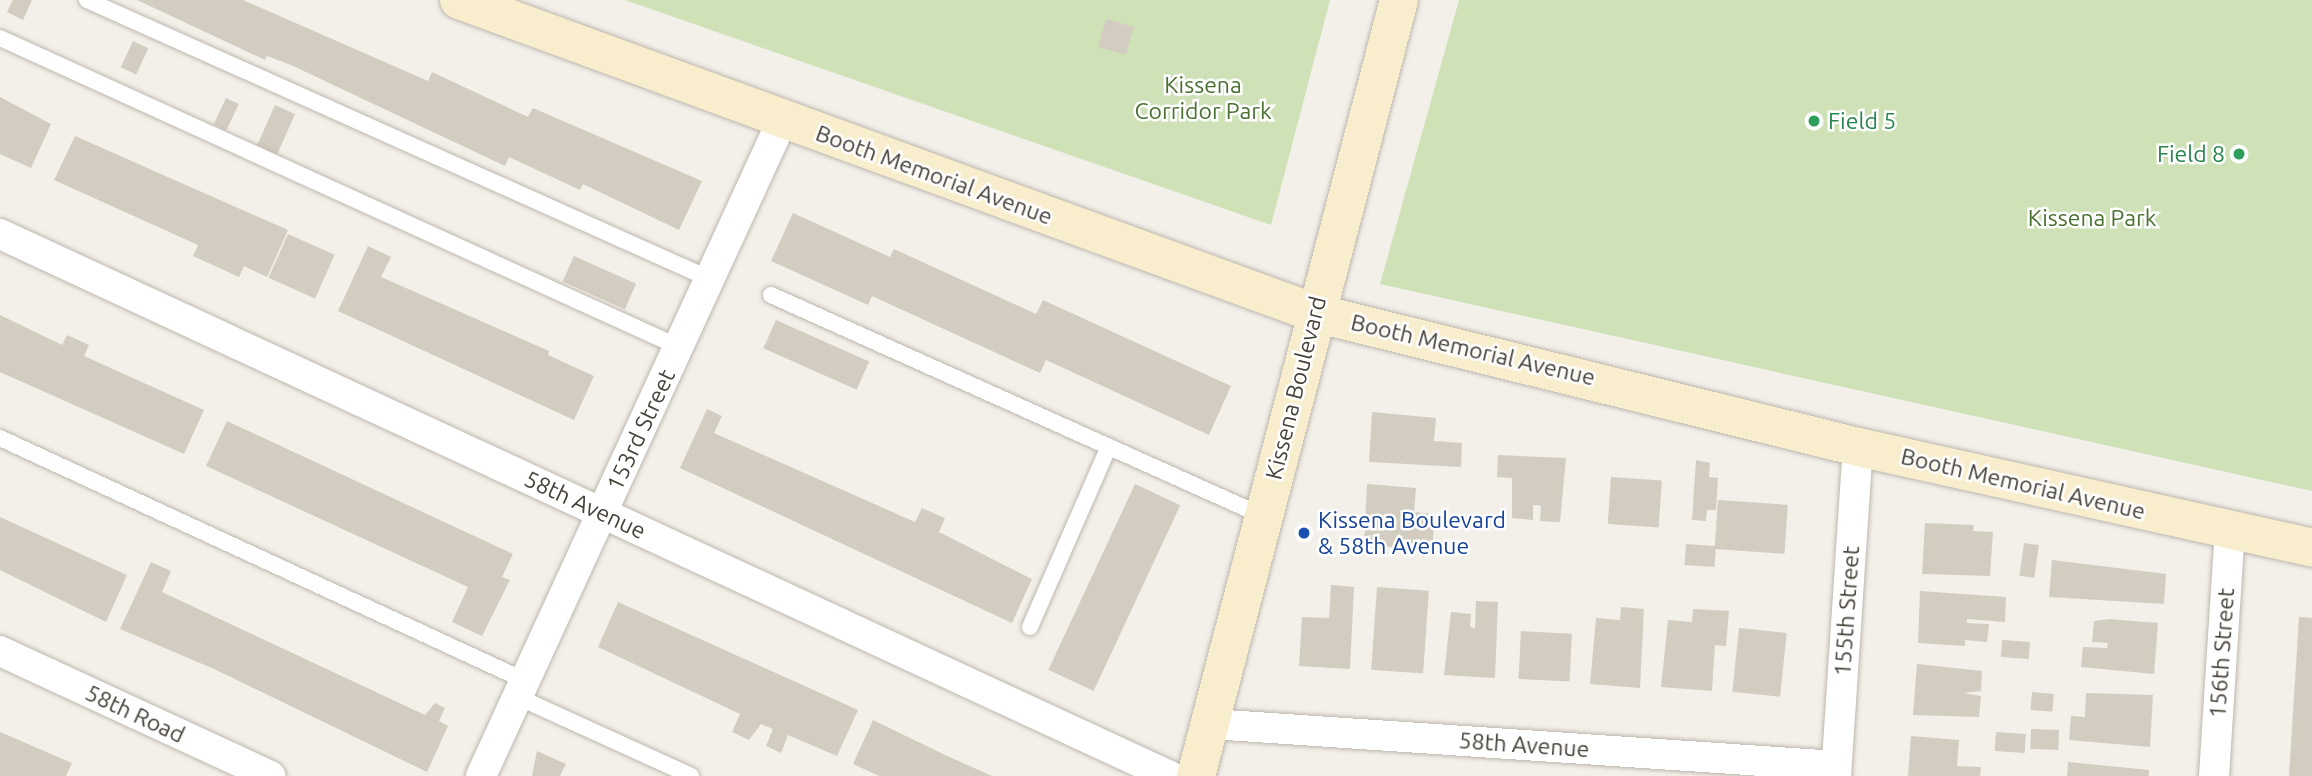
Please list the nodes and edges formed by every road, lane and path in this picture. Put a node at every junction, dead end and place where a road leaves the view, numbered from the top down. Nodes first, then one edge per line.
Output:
1 (88, 0) edge
2 (459, 0) edge
3 (1399, 0) edge
4 (0, 38) edge
5 (782, 121) junction
6 (0, 234) edge
7 (710, 279) junction
8 (771, 295) dead end
9 (1315, 313) junction
10 (679, 347) junction
11 (0, 438) edge
12 (1109, 446) junction
13 (1858, 447) junction
14 (603, 513) junction
15 (1263, 516) junction
16 (2230, 530) junction
17 (2312, 548) edge
18 (1030, 627) dead end
19 (0, 651) edge
20 (522, 689) junction
21 (1211, 724) junction
22 (1836, 771) edge
23 (270, 776) edge
24 (481, 776) edge
25 (691, 776) edge
26 (1170, 776) edge
27 (1196, 776) edge
28 (2214, 776) edge

1 - 7 lane
2 - 5 street, Booth Memorial Avenue
3 - 9 street, Kissena Boulevard
4 - 10 lane
5 - 7 street, 153rd Street
5 - 9 street, Booth Memorial Avenue
6 - 14 street, 58th Avenue
7 - 10 street, 153rd Street
8 - 12 lane
9 - 13 street, Booth Memorial Avenue
9 - 15 street, Kissena Boulevard
10 - 14 street, 153rd Street
11 - 20 lane
12 - 15 lane
12 - 18 lane
13 - 16 street, Booth Memorial Avenue
13 - 22 street, 155th Street
14 - 20 street, 153rd Street
14 - 26 street, 58th Avenue
15 - 21 street, Kissena Boulevard
16 - 17 street, Booth Memorial Avenue
16 - 28 street, 156th Street
19 - 23 street, 58th Road
20 - 24 street, 153rd Street
20 - 25 lane
21 - 22 street, 58th Avenue
21 - 27 street, Kissena Boulevard

